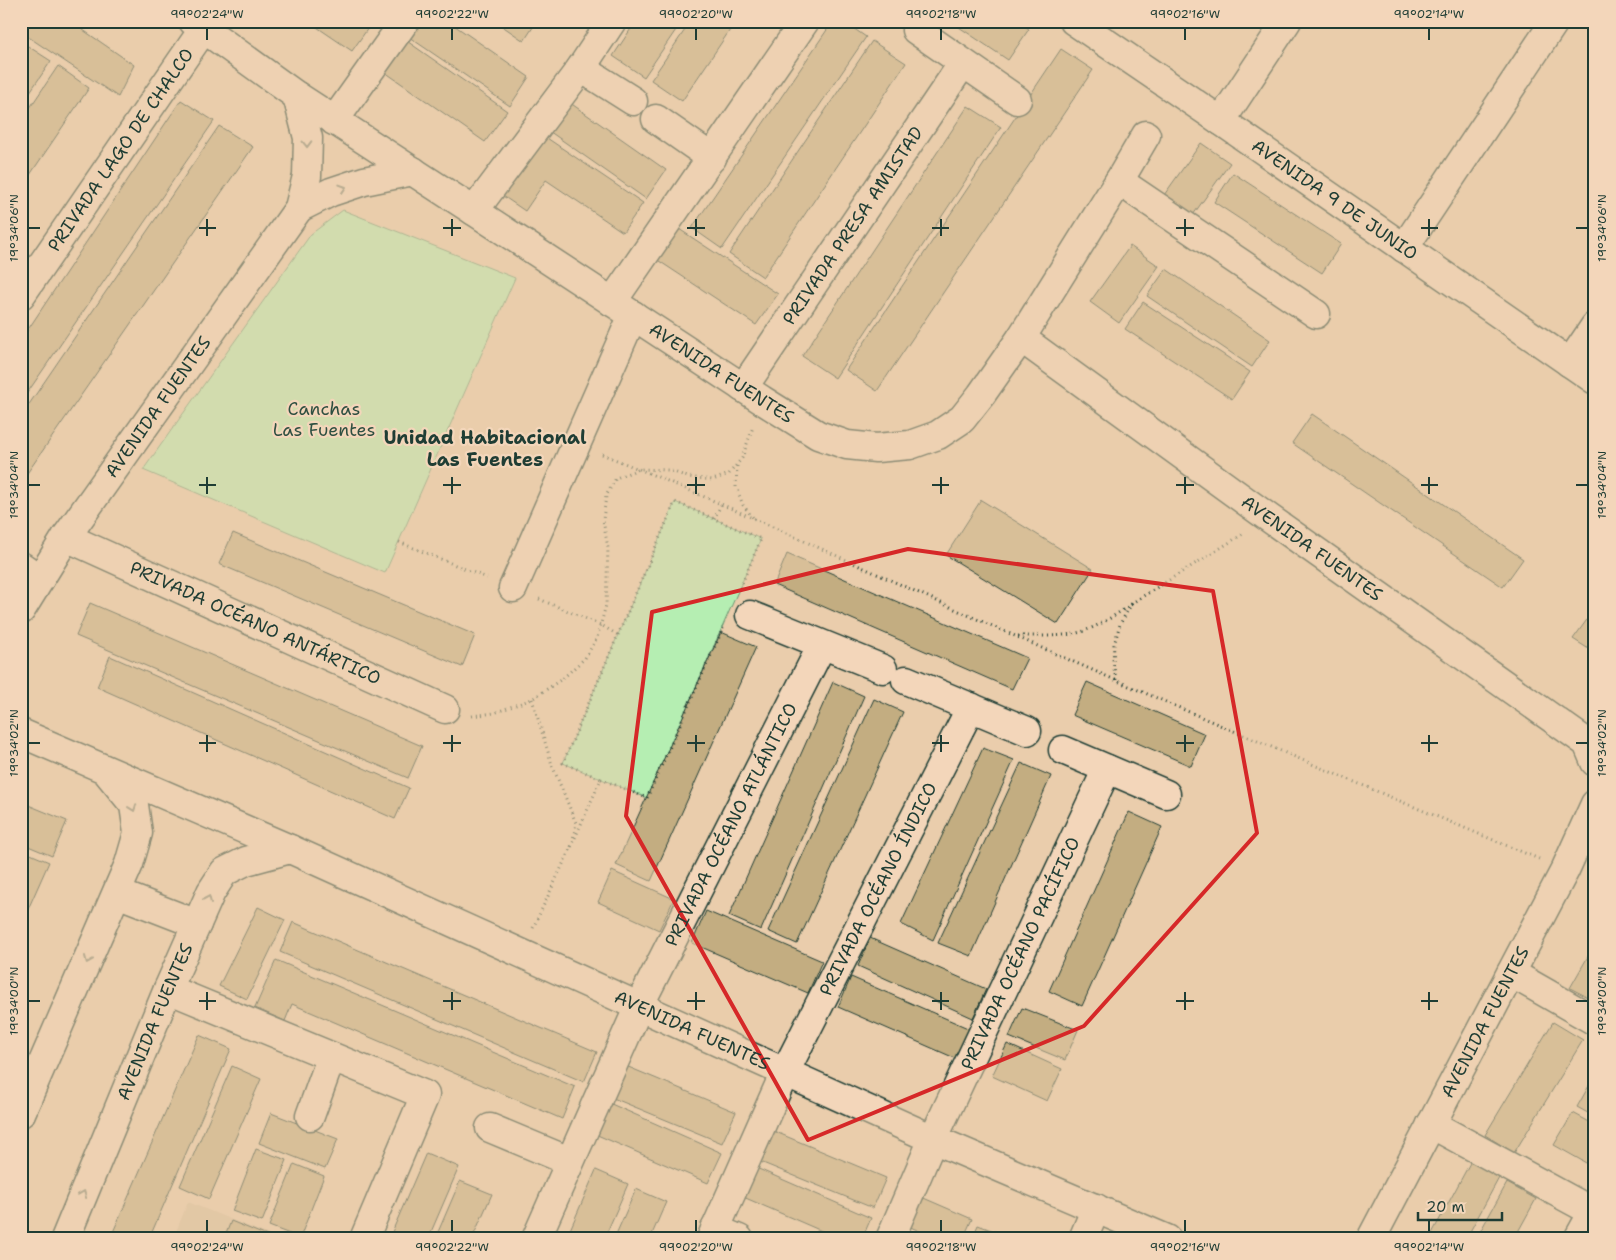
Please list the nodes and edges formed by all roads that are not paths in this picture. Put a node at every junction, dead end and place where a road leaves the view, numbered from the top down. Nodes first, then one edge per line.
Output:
1 (406, 21) edge
2 (612, 21) edge
3 (804, 21) edge
4 (1074, 21) edge
5 (1287, 21) edge
6 (1555, 21) edge
7 (202, 24) edge
8 (916, 30) dead end
9 (963, 62) junction
10 (581, 68) junction
11 (297, 96) junction
12 (1017, 100) dead end
13 (633, 101) dead end
14 (656, 119) dead end
15 (334, 121) junction
16 (1221, 121) junction
17 (1146, 135) dead end
18 (712, 158) junction
19 (413, 171) junction
20 (1119, 181) junction
21 (299, 208) junction
22 (474, 211) junction
23 (1404, 248) junction
24 (21, 294) edge
25 (622, 308) junction
26 (1316, 314) dead end
27 (1595, 326) edge
28 (1021, 338) junction
29 (1570, 363) junction
30 (1595, 380) edge
31 (753, 394) junction
32 (66, 537) junction
33 (31, 573) edge
34 (513, 588) dead end
35 (21, 610) edge
36 (750, 615) dead end
37 (822, 645) junction
38 (971, 707) junction
39 (444, 709) road end
40 (1026, 731) dead end
41 (21, 733) edge
42 (1063, 750) dead end
43 (1595, 762) edge
44 (105, 769) junction
45 (1107, 769) junction
46 (1166, 794) dead end
47 (1595, 804) edge
48 (290, 849) junction
49 (117, 893) junction
50 (197, 924) junction
51 (1511, 973) junction
52 (168, 989) junction
53 (638, 1006) junction
54 (1595, 1021) edge
55 (332, 1058) junction
56 (785, 1072) junction
57 (21, 1113) edge
58 (310, 1116) dead end
59 (1431, 1124) junction
60 (490, 1128) dead end
61 (933, 1139) junction
62 (570, 1161) junction
63 (1096, 1208) junction
64 (1594, 1212) edge
65 (722, 1235) edge
66 (64, 1239) edge
67 (364, 1239) edge
68 (536, 1239) edge
69 (890, 1239) edge
70 (1083, 1239) edge
71 (1167, 1239) edge
72 (1371, 1239) edge
73 (1578, 1239) edge

1 - 15 street
2 - 10 street
3 - 18 street
4 - 16 street, AVENIDA 9 DE JUNIO
5 - 16 street
6 - 23 street
7 - 11 street, AVENIDA FUENTES
7 - 24 street, PRIVADA LAGO DE CHALCO
8 - 9 street
9 - 12 street
9 - 31 street, PRIVADA PRESA AMISTAD
10 - 13 street
10 - 22 street
11 - 15 street, AVENIDA FUENTES
11 -> 21 street, AVENIDA FUENTES
14 - 18 street
15 - 19 street, AVENIDA FUENTES
16 - 23 street, AVENIDA 9 DE JUNIO
17 - 20 street, AVENIDA FUENTES
18 - 25 street
21 -> 19 street, AVENIDA FUENTES
19 - 22 street, AVENIDA FUENTES
20 - 26 street
20 - 28 street, AVENIDA FUENTES
21 - 32 street, AVENIDA FUENTES
22 - 25 street, AVENIDA FUENTES
23 - 29 street, AVENIDA 9 DE JUNIO
25 - 31 street, AVENIDA FUENTES
25 - 34 street
27 - 29 street
28 - 31 street, AVENIDA FUENTES
28 - 43 street, AVENIDA FUENTES
29 - 30 street, AVENIDA 9 DE JUNIO
32 - 33 street, AVENIDA FUENTES
32 - 39 street, PRIVADA OCÉANO ANTÁRTICO
33 - 35 street, AVENIDA FUENTES
36 - 37 street
37 - 38 street
37 - 53 street, PRIVADA OCÉANO ATLÁNTICO
38 - 40 street
38 - 56 street, PRIVADA OCÉANO ÍNDICO
41 - 44 street, AVENIDA FUENTES
42 - 45 street
44 - 48 street, AVENIDA FUENTES
44 -> 49 street, AVENIDA FUENTES
45 - 46 street
45 - 61 street, PRIVADA OCÉANO PACÍFICO
47 - 51 street, AVENIDA FUENTES
50 -> 48 street, AVENIDA FUENTES
48 - 53 street, AVENIDA FUENTES
49 - 50 street
49 -> 57 street, AVENIDA FUENTES
50 - 52 street, AVENIDA FUENTES
51 - 54 street
51 - 59 street, AVENIDA FUENTES
52 - 55 street
66 -> 52 street, AVENIDA FUENTES
53 - 56 street, AVENIDA FUENTES
53 - 62 street, PRIVADA OCÉANO ATLÁNTICO
55 - 58 street
55 - 67 street
56 - 61 street, AVENIDA FUENTES
56 - 65 street, PRIVADA OCÉANO ÍNDICO
59 - 64 street
59 - 72 street, AVENIDA FUENTES
60 - 62 street
61 - 63 street, AVENIDA FUENTES
61 - 69 street, PRIVADA OCÉANO PACÍFICO
62 - 68 street, PRIVADA OCÉANO ATLÁNTICO
63 - 70 street
63 - 71 street, AVENIDA FUENTES
64 - 73 street

